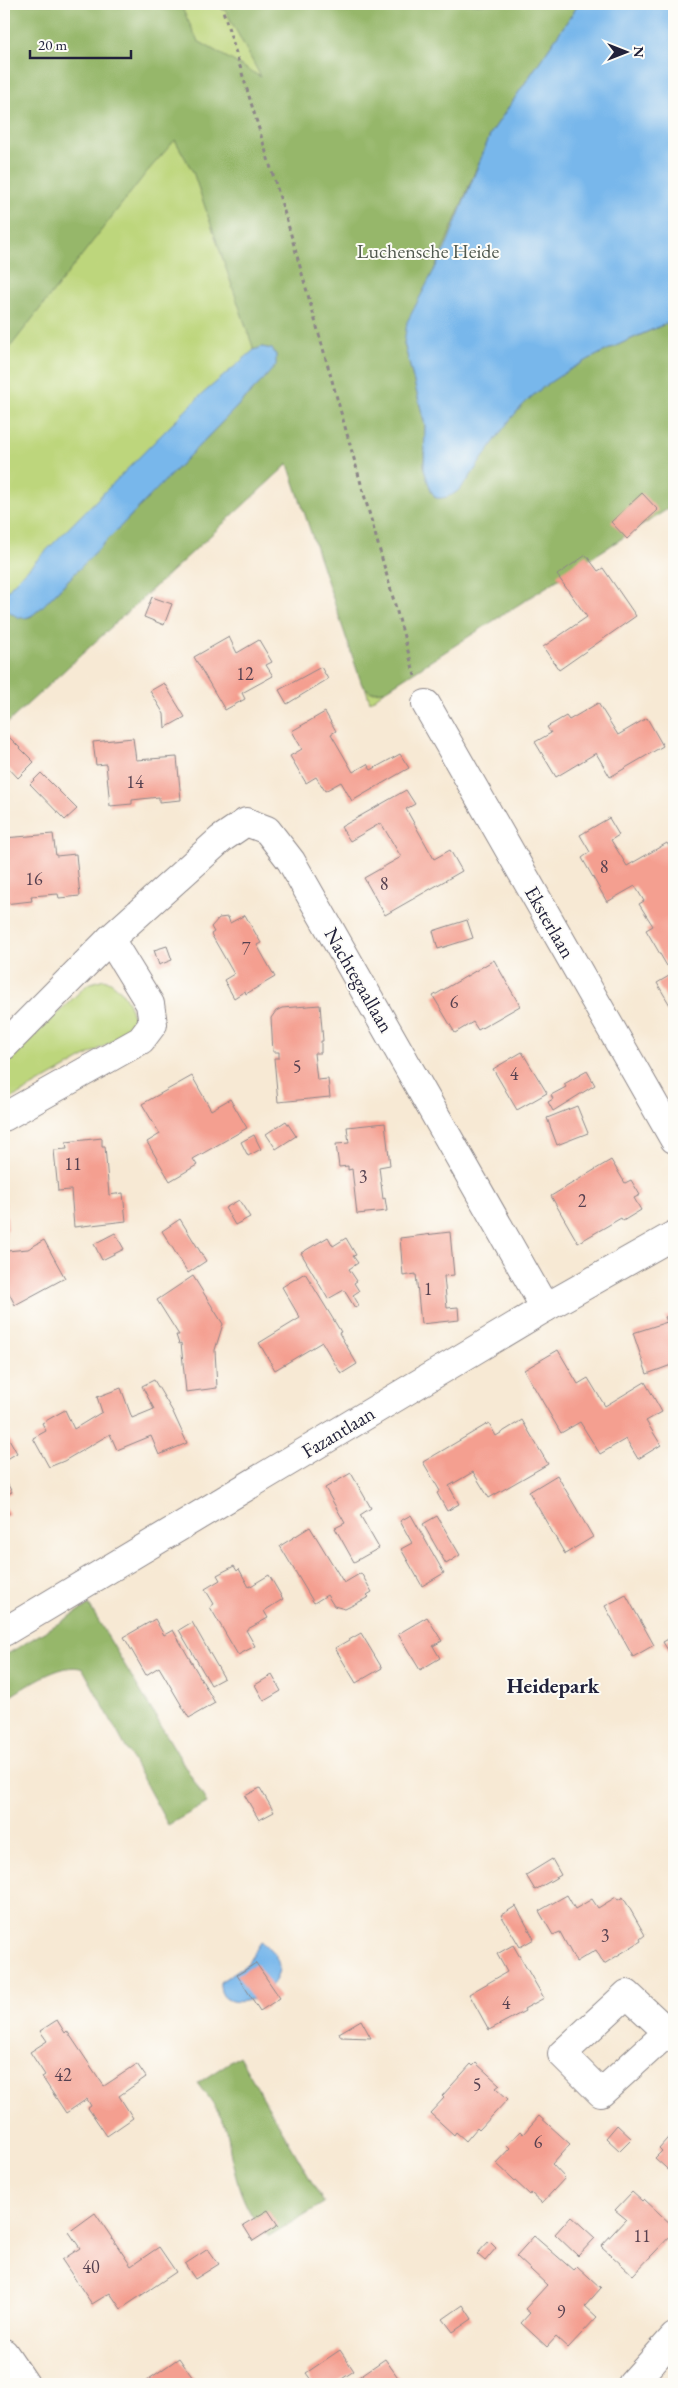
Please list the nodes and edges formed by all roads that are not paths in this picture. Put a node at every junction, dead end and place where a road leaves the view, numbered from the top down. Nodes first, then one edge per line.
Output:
1 (426, 704) road end
2 (110, 939) junction
3 (4, 1046) edge
4 (4, 1117) edge
5 (674, 1139) edge
6 (674, 1235) edge
7 (545, 1308) junction
8 (4, 1632) edge
9 (674, 2337) edge
10 (4, 2353) edge
11 (25, 2384) edge
12 (632, 2384) edge

1 - 5 street, Eksterlaan
2 - 3 street, Nachtegaallaan
2 - 4 street
2 - 7 street, Nachtegaallaan
6 - 7 street, Fazantlaan
7 - 8 street, Fazantlaan
9 - 12 street
10 - 11 street

